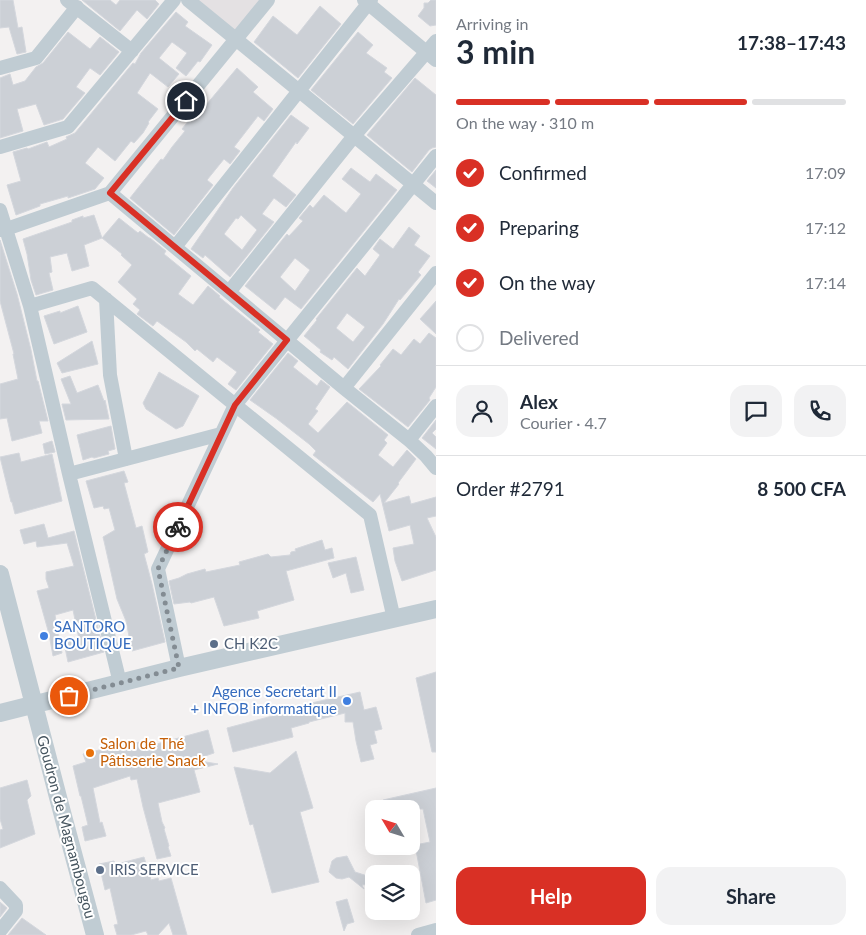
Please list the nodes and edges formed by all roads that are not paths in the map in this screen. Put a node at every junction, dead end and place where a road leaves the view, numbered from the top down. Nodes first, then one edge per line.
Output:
1 (174, 0) edge
2 (188, 0) edge
3 (268, 0) edge
4 (368, 1) edge
5 (72, 4) edge
6 (236, 39) junction
7 (436, 41) edge
8 (132, 51) junction
9 (431, 57) edge
10 (0, 68) edge
11 (299, 91) junction
12 (354, 136) junction
13 (0, 147) edge
14 (436, 156) edge
15 (413, 184) junction
16 (110, 193) junction
17 (436, 203) edge
18 (0, 210) edge
19 (3, 229) edge
20 (175, 247) junction
21 (436, 273) edge
22 (228, 292) junction
23 (106, 299) junction
24 (30, 306) junction
25 (287, 340) junction
26 (344, 388) junction
27 (235, 405) junction
28 (436, 406) edge
29 (221, 434) junction
30 (409, 440) junction
31 (126, 459) junction
32 (436, 468) edge
33 (68, 474) junction
34 (0, 574) edge
35 (436, 609) edge
36 (394, 618) junction
37 (179, 668) junction
38 (120, 683) junction
39 (34, 705) junction
40 (0, 713) edge
41 (0, 888) edge
42 (436, 930) edge
43 (0, 931) edge
44 (94, 935) edge
45 (418, 935) edge

1 - 8 street
2 - 6 street
3 - 6 street
4 - 9 street
4 - 11 street
5 - 8 street
5 - 10 street
6 - 11 street
6 - 16 street
7 - 9 street
8 - 13 street
9 - 12 street
11 - 12 street
11 - 20 street
12 - 15 street
12 - 22 street
14 - 15 street
15 - 17 street
15 - 25 street
16 - 19 street
16 - 20 street
18 - 19 street
19 - 24 street
20 - 22 street
21 - 26 street
22 - 25 street
23 - 24 street
23 - 27 street
23 - 31 street
24 - 33 street
25 - 26 street
25 - 27 street
26 - 30 street
27 - 29 street
27 - 36 street
28 - 30 street
29 - 31 street
29 - 37 street
30 - 32 street
31 - 33 street
33 - 38 street
34 - 39 street, Goudron de Magnambougou
35 - 36 street
36 - 37 street
37 - 38 street
38 - 39 street
39 - 40 street
39 - 44 street, Goudron de Magnambougou
41 - 43 street
42 - 45 street

